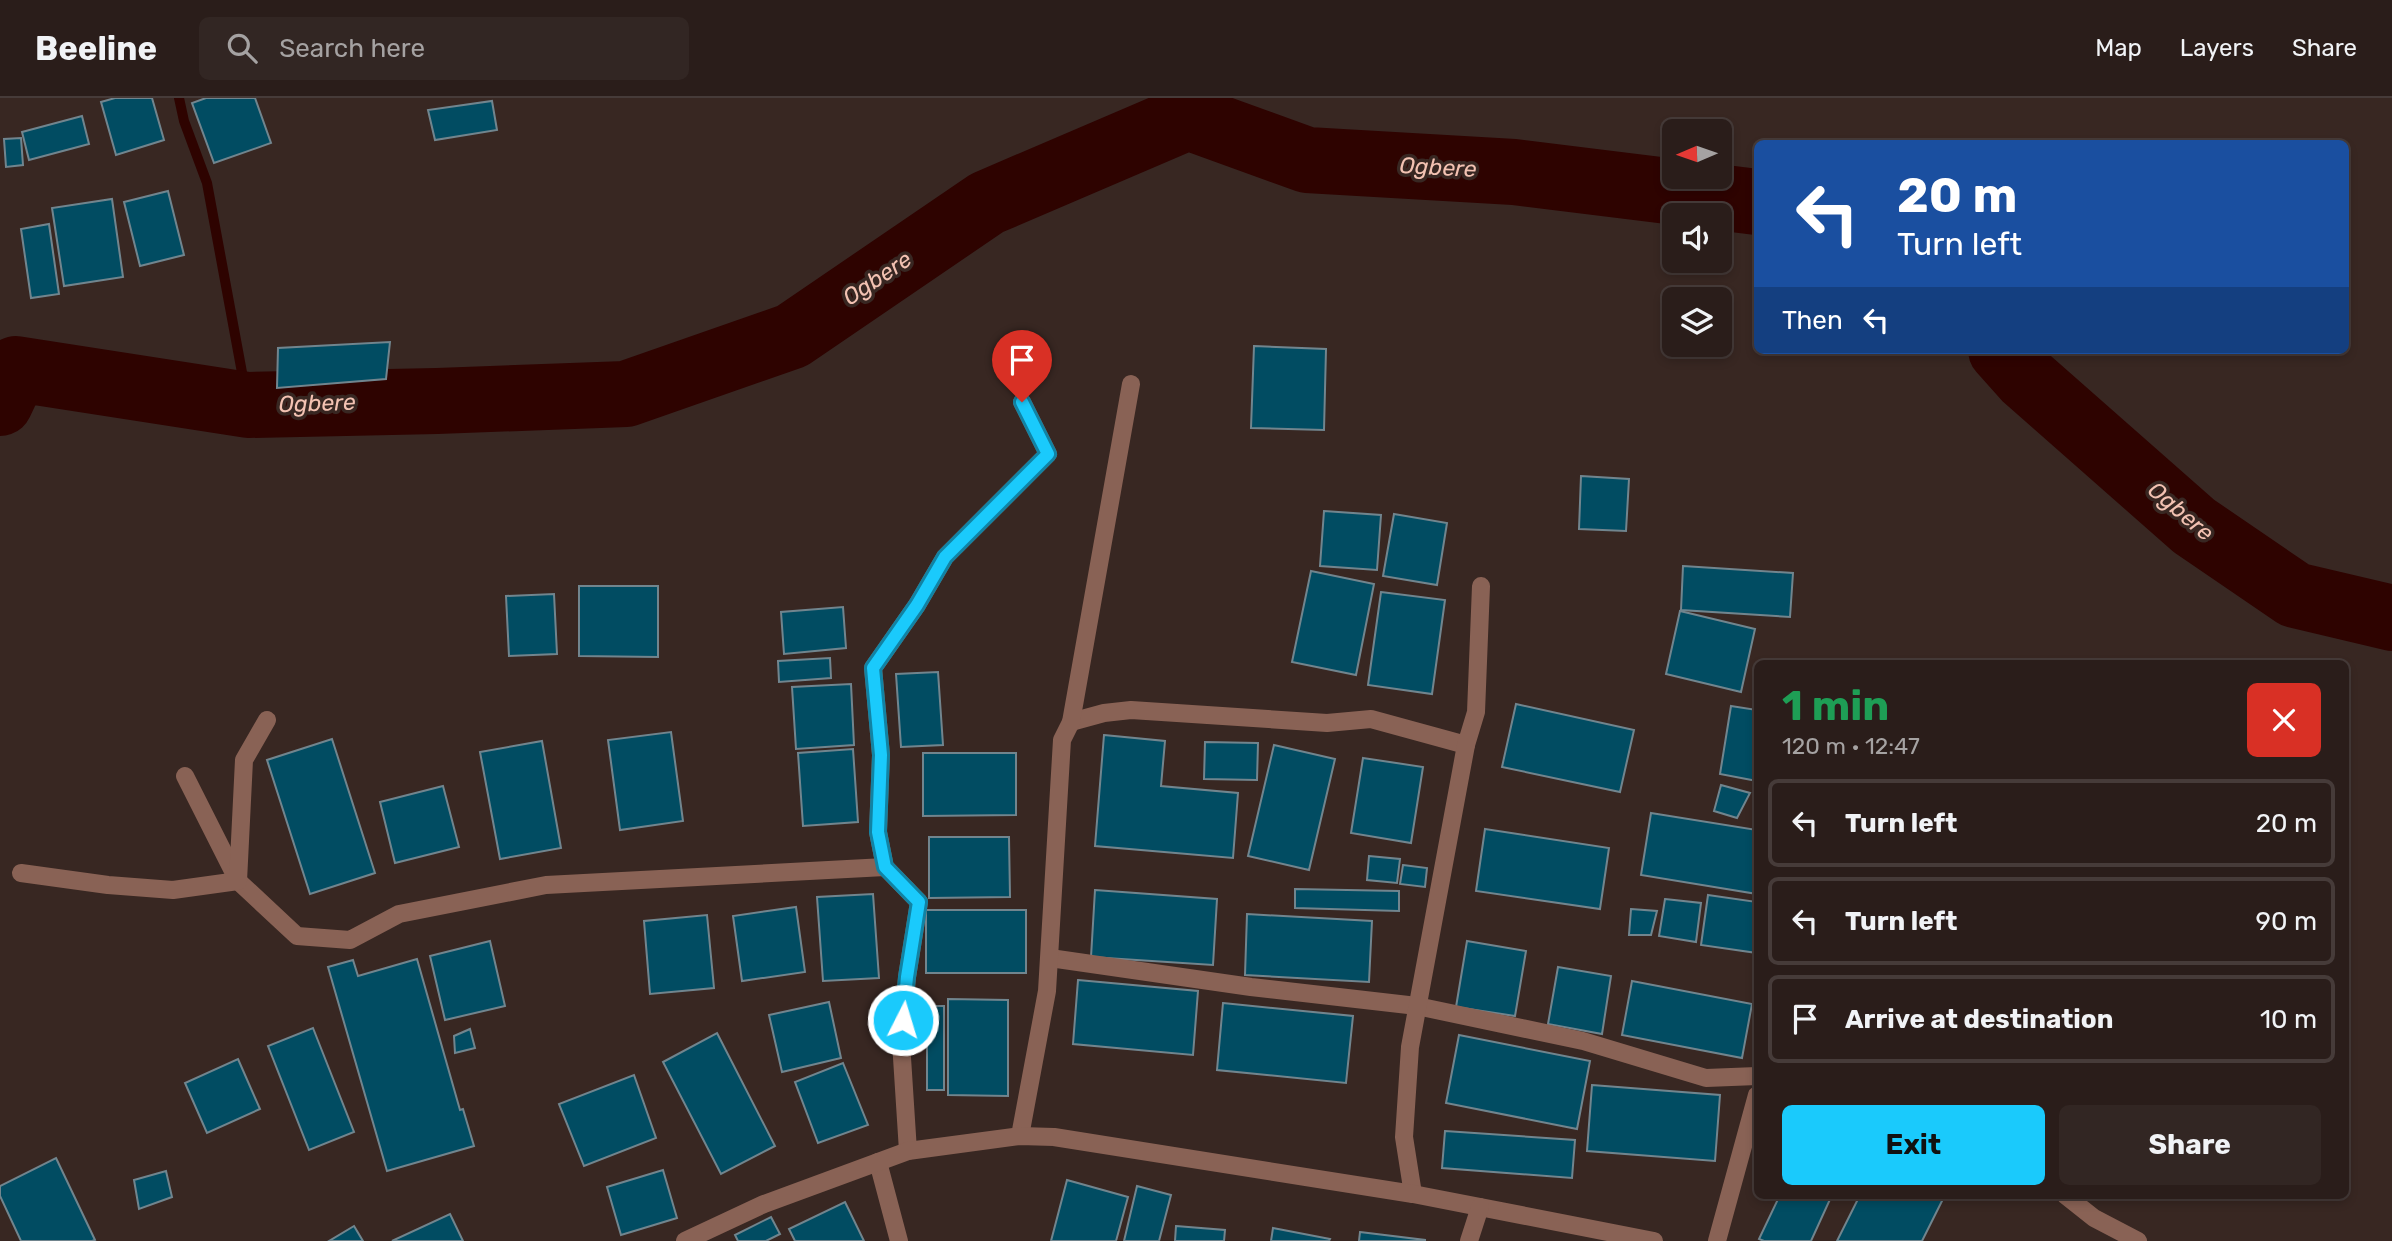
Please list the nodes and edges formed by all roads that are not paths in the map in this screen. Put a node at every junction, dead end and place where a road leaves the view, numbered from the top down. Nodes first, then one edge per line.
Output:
1 (1131, 384) dead end
2 (1022, 402) dead end
3 (1481, 586) dead end
4 (267, 720) dead end
5 (1071, 722) junction
6 (1466, 746) junction
7 (186, 776) dead end
8 (885, 867) junction
9 (20, 873) dead end
10 (238, 881) junction
11 (1050, 958) junction
12 (1417, 1006) junction
13 (1754, 1076) edge
14 (1754, 1106) edge
15 (1020, 1136) junction
16 (908, 1151) junction
17 (878, 1162) junction
18 (1413, 1194) junction
19 (2070, 1199) edge
20 (1480, 1207) junction
21 (2101, 1222) junction
22 (685, 1241) edge
23 (899, 1241) edge
24 (1469, 1241) edge
25 (1654, 1241) edge
26 (1717, 1241) edge
27 (2101, 1241) edge
28 (2138, 1241) edge

1 - 5 street
2 - 8 street
3 - 6 street
4 - 10 street
5 - 6 street
5 - 11 street
6 - 12 street
7 - 10 street
8 - 10 street
8 - 16 street
9 - 10 street
11 - 12 street
11 - 15 street
12 - 13 street
12 - 18 street
14 - 26 street
15 - 16 street
15 - 18 street
16 - 17 street
17 - 22 street
17 - 23 street
18 - 20 street
19 - 21 street
20 - 24 street
20 - 25 street
21 - 27 street
21 - 28 street

